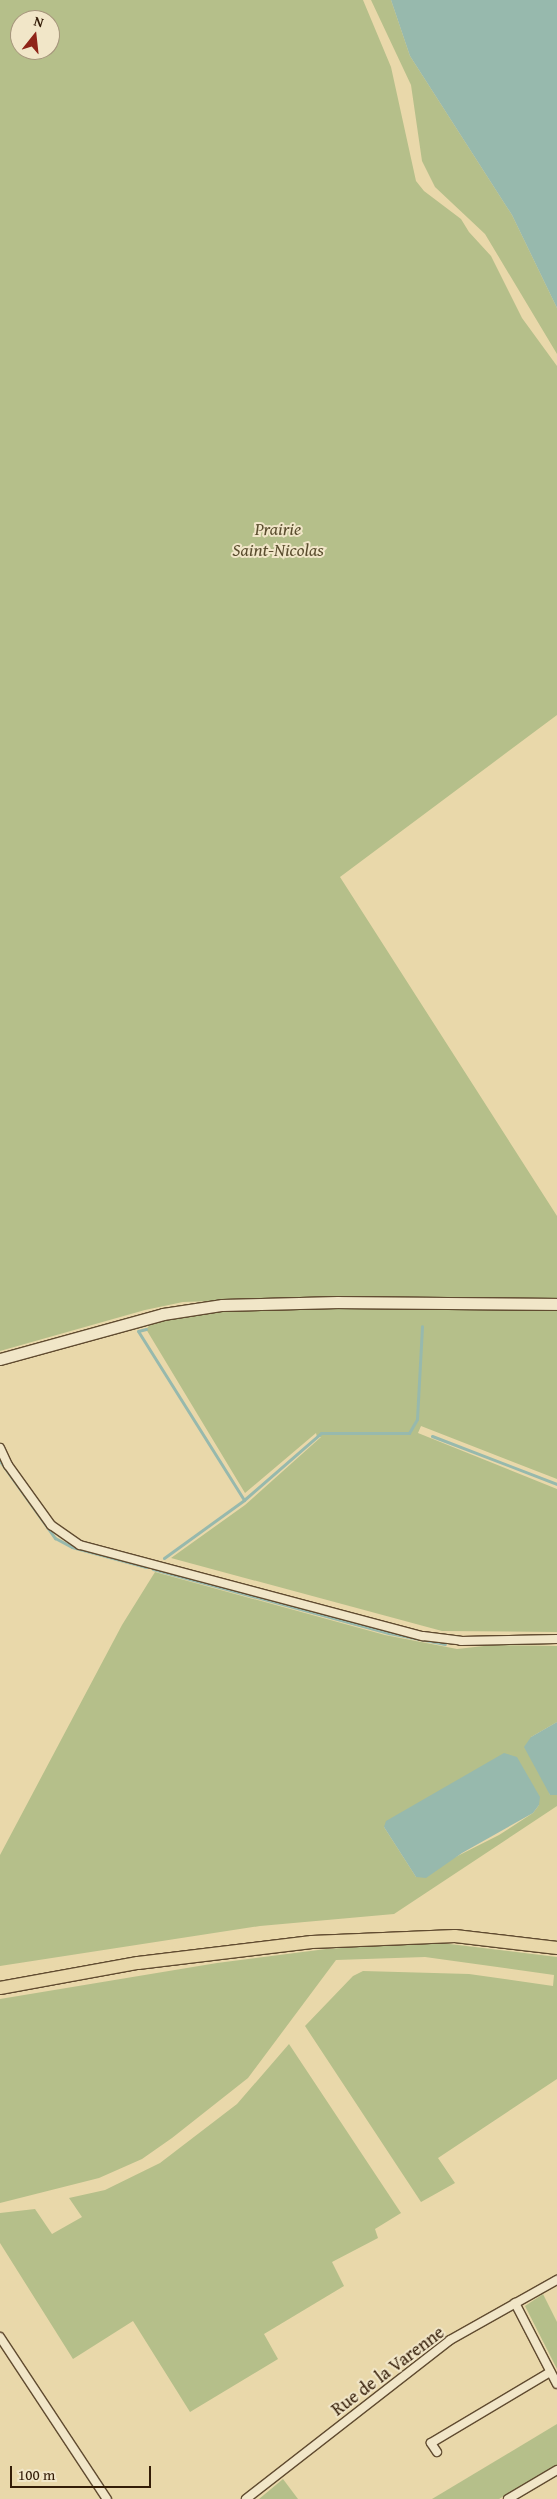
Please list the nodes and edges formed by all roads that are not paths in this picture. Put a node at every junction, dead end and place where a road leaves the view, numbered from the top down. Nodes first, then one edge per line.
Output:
1 (557, 1304) edge
2 (0, 1358) edge
3 (0, 1448) edge
4 (557, 1639) edge
5 (557, 1948) edge
6 (0, 1988) edge
7 (557, 2280) edge
8 (515, 2303) junction
9 (0, 2337) edge
10 (550, 2372) junction
11 (557, 2384) edge
12 (437, 2452) dead end
13 (557, 2470) edge
14 (107, 2499) edge
15 (246, 2499) edge
16 (508, 2499) edge

1 - 2 street
3 - 4 street
5 - 6 main road
7 - 8 street, Rue de la Varenne
8 - 10 street
8 - 15 street, Rue de la Varenne
9 - 14 street
10 - 11 street
10 - 12 street
13 - 16 street

